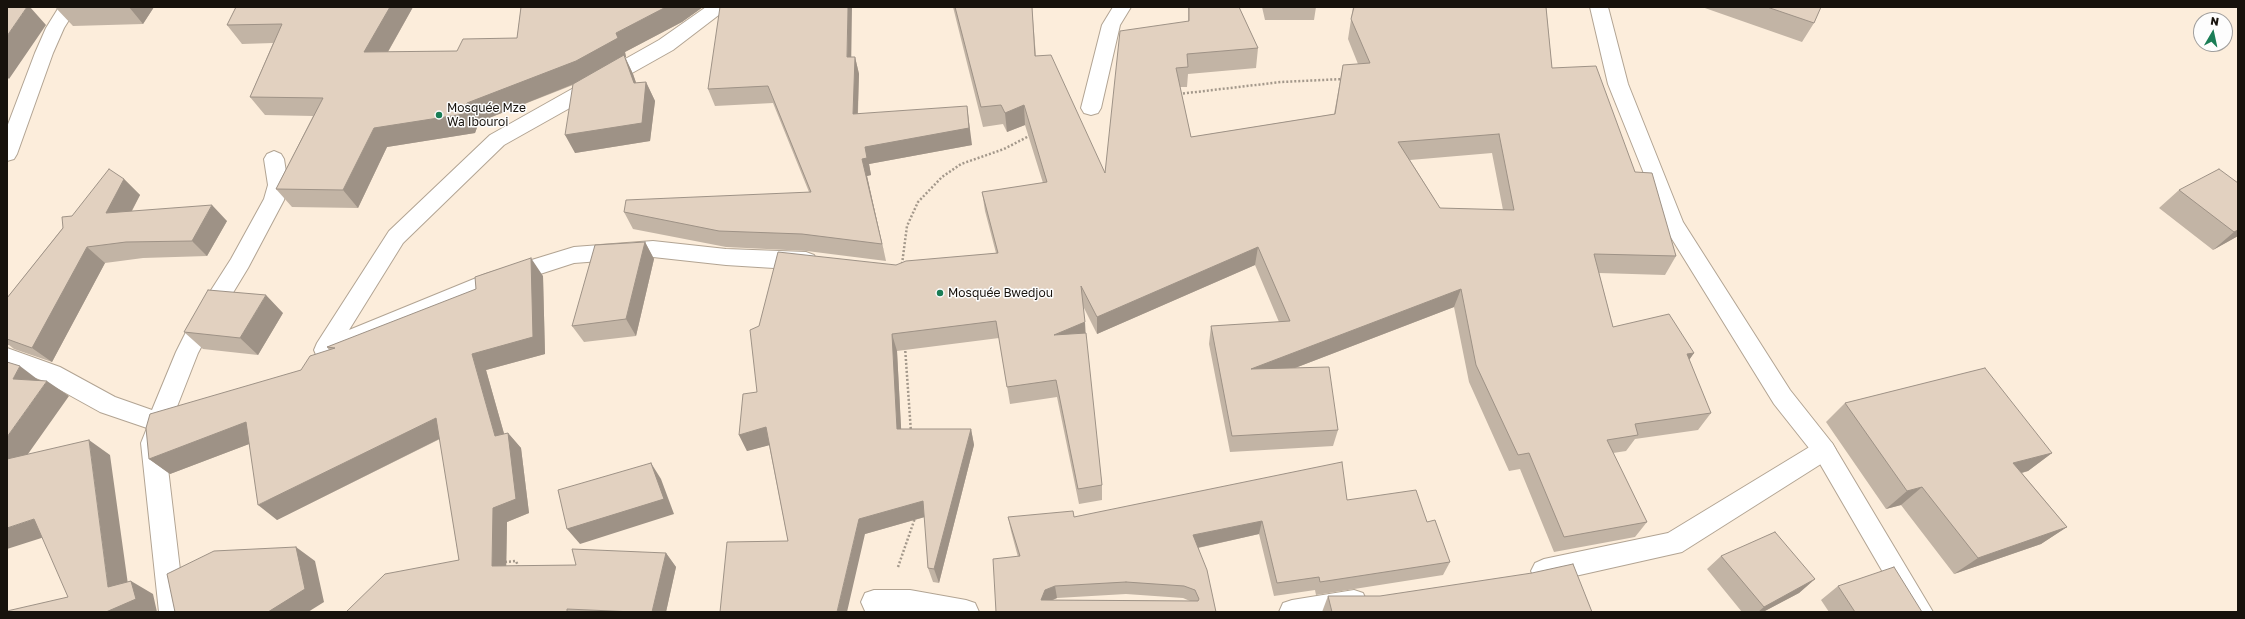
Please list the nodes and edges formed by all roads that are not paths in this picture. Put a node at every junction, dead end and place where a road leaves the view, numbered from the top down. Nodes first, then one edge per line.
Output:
1 (68, 7) edge
2 (718, 7) edge
3 (1122, 7) edge
4 (1599, 7) edge
5 (1091, 108) dead end
6 (8, 152) edge
7 (274, 160) dead end
8 (823, 263) edge
9 (7, 358) edge
10 (189, 413) edge
11 (159, 422) junction
12 (1824, 450) junction
13 (1519, 577) edge
14 (1374, 599) edge
15 (874, 602) dead end
16 (172, 612) edge
17 (966, 612) edge
18 (1292, 612) edge
19 (1920, 612) edge

1 - 6 street
2 - 8 street
3 - 5 street
4 - 12 street
7 - 11 street
9 - 11 street
10 - 11 street
11 - 16 street
12 - 13 street
12 - 19 street
14 - 18 street
15 - 17 street

